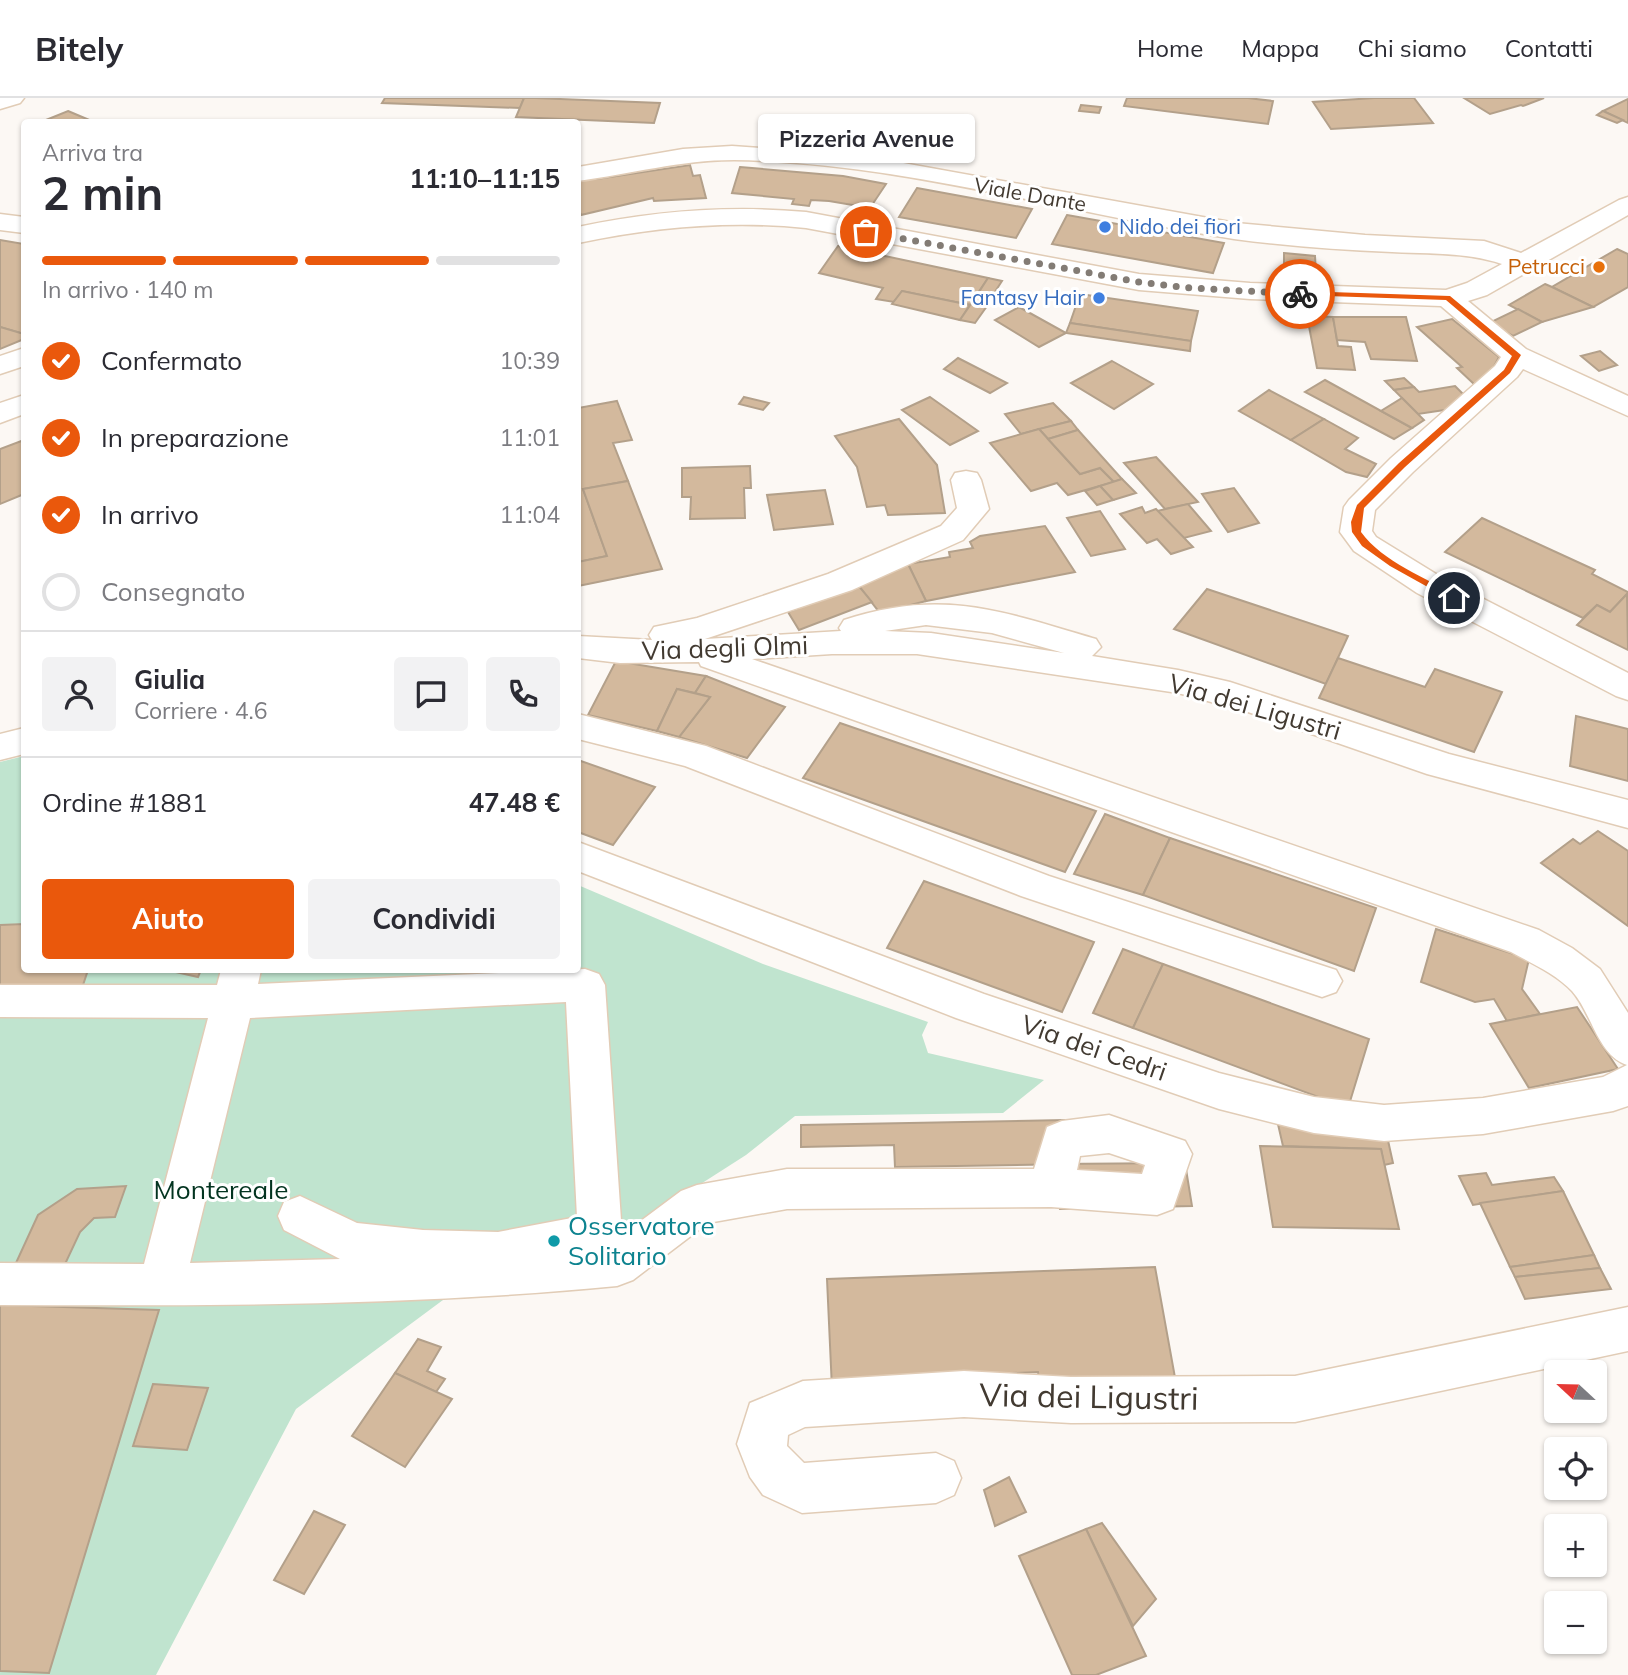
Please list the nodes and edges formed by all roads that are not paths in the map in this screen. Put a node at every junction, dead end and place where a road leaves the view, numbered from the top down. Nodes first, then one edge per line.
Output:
1 (12, 98) edge
2 (0, 102) edge
3 (581, 173) edge
4 (1628, 205) edge
5 (0, 222) edge
6 (21, 225) edge
7 (581, 234) edge
8 (1523, 262) junction
9 (1448, 298) junction
10 (1516, 355) junction
11 (21, 359) edge
12 (0, 365) edge
13 (21, 405) edge
14 (1628, 407) edge
15 (0, 414) edge
16 (966, 480) dead end
17 (874, 641) joint
18 (581, 643) edge
19 (581, 644) edge
20 (803, 645) junction
21 (696, 652) junction
22 (1199, 686) junction
23 (1628, 688) edge
24 (581, 728) edge
25 (21, 742) edge
26 (0, 747) edge
27 (1628, 814) edge
28 (581, 857) edge
29 (1322, 981) dead end
30 (237, 986) edge
31 (0, 1001) edge
32 (1628, 1048) edge
33 (1628, 1082) edge
34 (1051, 1188) dead end
35 (300, 1216) dead end
36 (0, 1284) edge
37 (162, 1286) junction
38 (1628, 1329) edge
39 (936, 1478) dead end

1 - 2 street
3 - 8 street, Viale Dante
4 - 8 street
5 - 6 street
7 - 9 street
8 - 9 street
9 - 10 street
10 - 14 street
10 - 23 street
11 - 12 street
13 - 15 street
16 - 18 street
17 - 20 street, Via degli Olmi
17 - 22 street, Via dei Ligustri
19 - 21 street, Via degli Olmi
20 - 21 street, Via degli Olmi
20 - 22 street
21 - 32 street
22 - 27 street, Via dei Ligustri
24 - 29 street
25 - 26 street
28 - 33 street, Via dei Cedri
30 - 31 street
30 - 35 street
30 - 37 street
34 - 37 street
36 - 37 street
38 - 39 street, Via dei Ligustri

